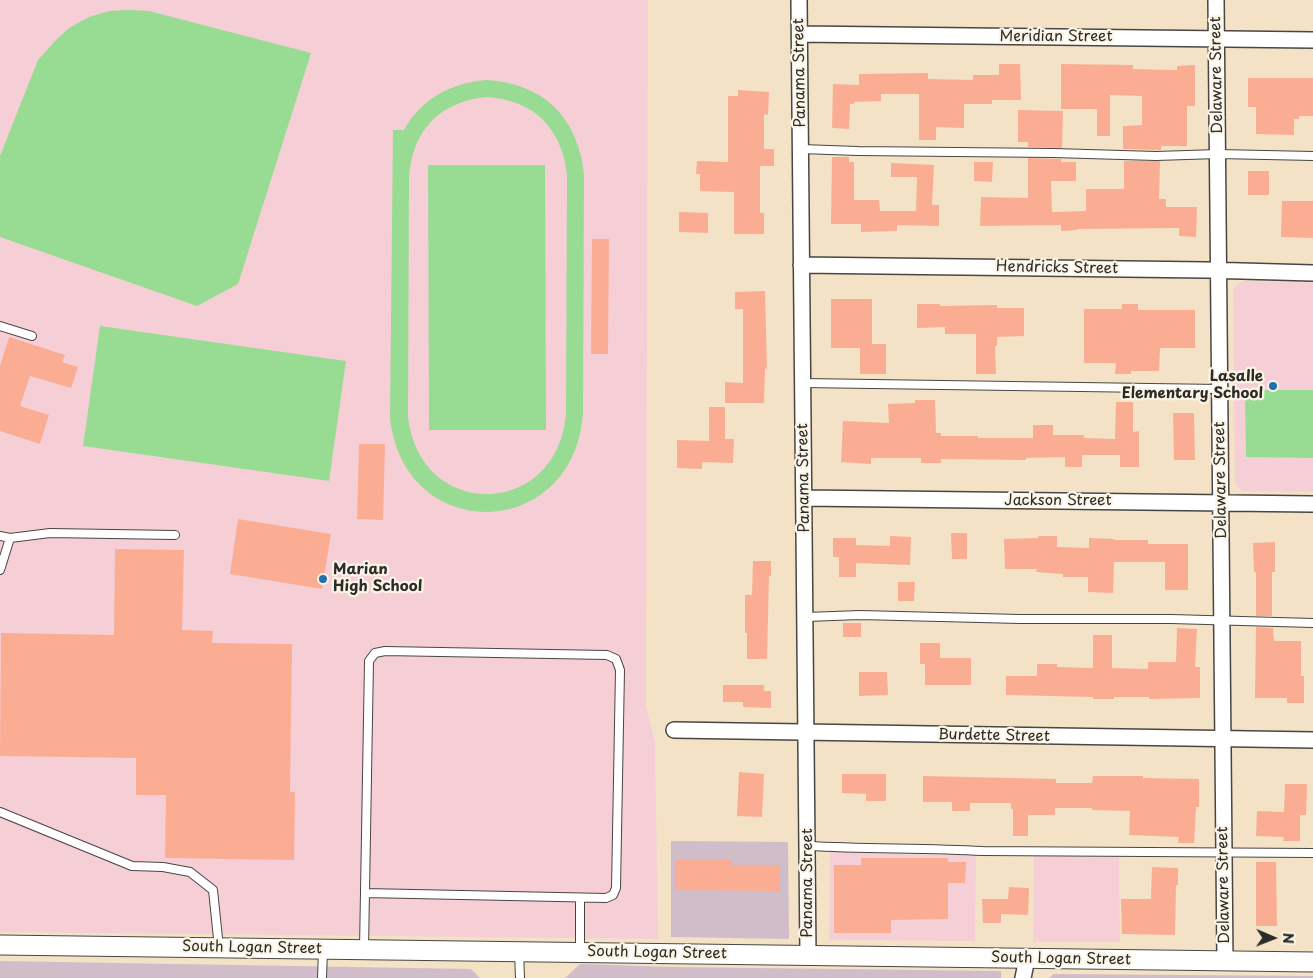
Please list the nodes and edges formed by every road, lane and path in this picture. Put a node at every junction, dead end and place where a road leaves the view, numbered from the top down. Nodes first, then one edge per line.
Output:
1 (799, 0) edge
2 (1216, 0) edge
3 (800, 34) junction
4 (1217, 39) junction
5 (1313, 40) edge
6 (801, 149) junction
7 (1218, 154) junction
8 (1313, 156) edge
9 (801, 265) junction
10 (1220, 270) junction
11 (1313, 273) edge
12 (0, 326) edge
13 (32, 336) dead end
14 (803, 383) junction
15 (1220, 389) junction
16 (804, 498) junction
17 (1222, 503) junction
18 (1313, 504) edge
19 (174, 535) dead end
20 (0, 536) edge
21 (10, 538) junction
22 (0, 570) edge
23 (806, 617) junction
24 (1222, 621) junction
25 (1313, 623) edge
26 (674, 730) dead end
27 (807, 733) junction
28 (1222, 739) junction
29 (1313, 740) edge
30 (0, 812) edge
31 (808, 846) junction
32 (1224, 851) junction
33 (1313, 853) edge
34 (365, 893) junction
35 (580, 898) junction
36 (0, 945) edge
37 (219, 948) junction
38 (323, 949) junction
39 (364, 949) junction
40 (519, 951) junction
41 (580, 952) junction
42 (808, 955) junction
43 (1027, 958) junction
44 (1225, 961) junction
45 (1313, 962) edge
46 (322, 978) edge
47 (520, 978) edge
48 (1023, 978) edge

1 - 3 street, Panama Street
2 - 4 street, Delaware Street
3 - 4 street, Meridian Street
3 - 6 street, Panama Street
4 - 5 street, Meridian Street
4 - 7 street, Delaware Street
6 - 7 lane
6 - 9 street, Panama Street
7 - 8 lane
7 - 10 street, Delaware Street
9 - 10 street, Hendricks Street
9 - 14 street, Panama Street
10 - 11 street, Hendricks Street
10 - 15 street, Delaware Street
12 - 13 lane
14 - 15 lane
14 - 16 street, Panama Street
15 - 17 street, Delaware Street
16 - 17 street, Jackson Street
16 - 23 street, Panama Street
17 - 18 street, Jackson Street
17 - 24 street, Delaware Street
19 - 21 lane
20 - 21 lane
21 - 22 lane
23 - 24 lane
23 - 27 street, Panama Street
24 - 25 lane
24 - 28 street, Delaware Street
26 - 27 street, Burdette Street
27 - 28 street, Burdette Street
27 - 31 street, Panama Street
28 - 29 street, Burdette Street
28 - 32 street, Delaware Street
30 - 37 lane
31 - 32 lane
31 - 42 street, Panama Street
32 - 33 lane
32 - 44 street, Delaware Street
34 - 35 lane
34 - 35 lane
34 - 39 lane
35 - 41 lane
36 - 37 street, South Logan Street
37 - 38 street, South Logan Street
38 - 39 street, South Logan Street
38 - 46 lane
39 - 40 street, South Logan Street
40 - 41 street, South Logan Street
40 - 47 lane
41 - 42 street, South Logan Street
42 - 43 street, South Logan Street
43 - 44 street, South Logan Street
43 - 48 street
44 - 45 street, South Logan Street

